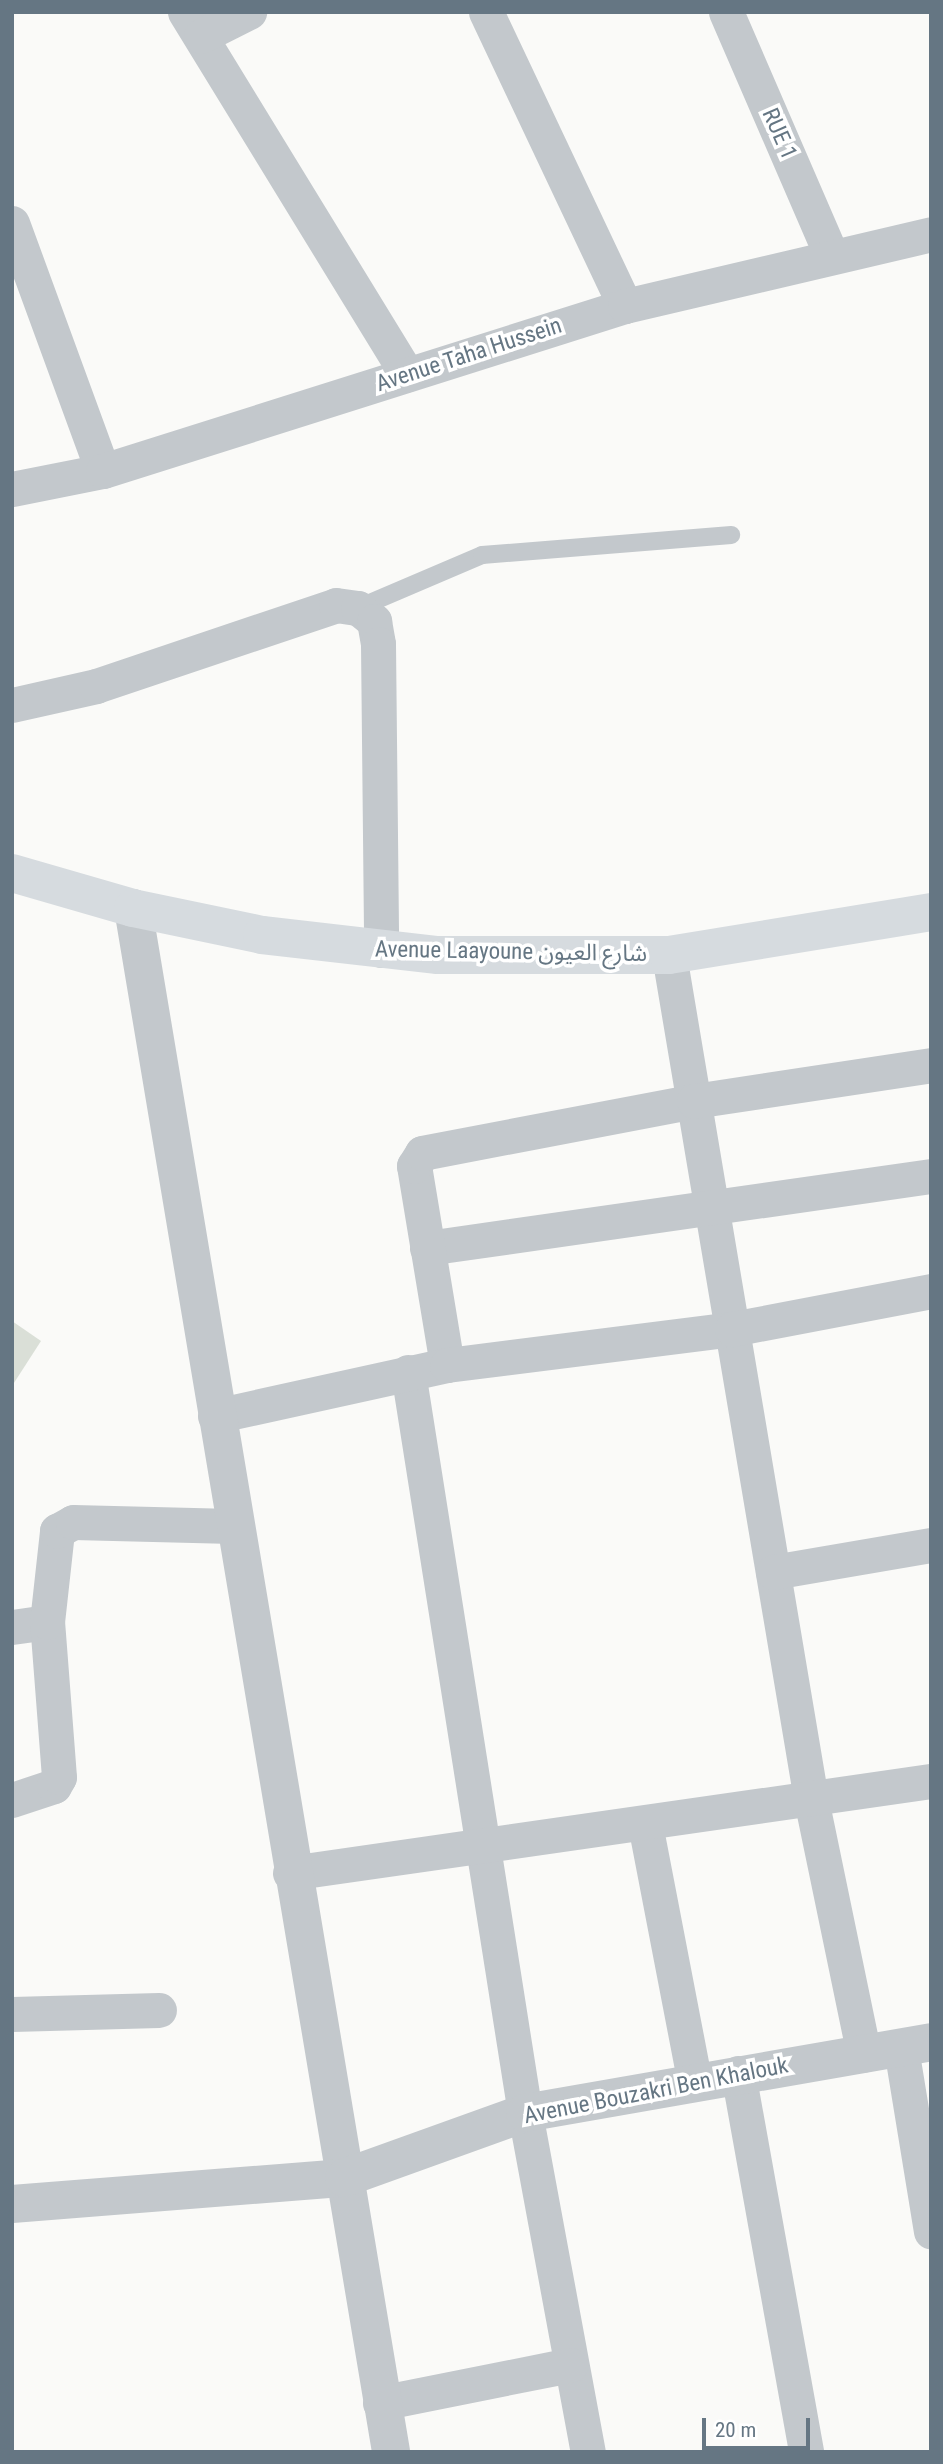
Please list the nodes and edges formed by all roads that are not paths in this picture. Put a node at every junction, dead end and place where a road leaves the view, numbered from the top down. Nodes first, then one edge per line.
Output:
1 (249, 12) edge
2 (486, 12) edge
3 (726, 12) edge
4 (193, 24) edge
5 (12, 223) edge
6 (931, 234) edge
7 (831, 255) junction
8 (625, 306) junction
9 (408, 374) junction
10 (103, 471) junction
11 (12, 489) edge
12 (731, 535) dead end
13 (358, 608) junction
14 (12, 705) edge
15 (12, 873) edge
16 (133, 908) junction
17 (931, 912) edge
18 (381, 950) junction
19 (669, 955) junction
20 (931, 1065) edge
21 (694, 1101) junction
22 (931, 1176) edge
23 (712, 1209) junction
24 (427, 1248) junction
25 (931, 1291) edge
26 (732, 1329) junction
27 (447, 1365) junction
28 (408, 1371) junction
29 (215, 1416) junction
30 (233, 1526) junction
31 (931, 1545) edge
32 (773, 1572) junction
33 (47, 1622) junction
34 (12, 1626) edge
35 (931, 1782) edge
36 (811, 1799) junction
37 (12, 1800) edge
38 (645, 1824) junction
39 (488, 1847) junction
40 (290, 1873) junction
41 (159, 2010) dead end
42 (12, 2014) edge
43 (916, 2045) edge
44 (864, 2055) junction
45 (738, 2073) junction
46 (695, 2082) junction
47 (526, 2113) junction
48 (344, 2178) junction
49 (12, 2204) edge
50 (931, 2232) edge
51 (570, 2365) junction
52 (380, 2403) junction
53 (391, 2452) edge
54 (588, 2452) edge
55 (806, 2452) edge

1 - 4 street
2 - 8 street
3 - 7 street, RUE 1
4 - 9 street
5 - 10 street
6 - 7 street, Avenue Taha Hussein
7 - 8 street, Avenue Taha Hussein
8 - 9 street, Avenue Taha Hussein
9 - 10 street, Avenue Taha Hussein
10 - 11 street, Avenue Taha Hussein
12 - 13 lane
13 - 14 street
13 - 18 street
15 - 16 main road, Avenue Laayoune شارع العيون
16 - 18 main road, Avenue Laayoune شارع العيون
16 - 29 street
17 - 19 main road, Avenue Laayoune شارع العيون
18 - 19 main road, Avenue Laayoune شارع العيون
19 - 21 street
20 - 21 street
21 - 23 street
21 - 24 street
22 - 23 street
23 - 24 street
23 - 26 street
24 - 27 street
25 - 26 street
26 - 27 street
26 - 32 street
27 - 28 street
28 - 29 street
28 - 39 street
29 - 30 street
30 - 33 street
30 - 40 street
31 - 32 street
32 - 36 street
33 - 34 street
33 - 37 street
35 - 36 street
36 - 38 street
36 - 44 street
38 - 39 street
38 - 46 street
39 - 40 street
39 - 47 street
40 - 48 street
41 - 42 street
43 - 44 street, Avenue Bouzakri Ben Khalouk
43 - 50 street
44 - 45 street, Avenue Bouzakri Ben Khalouk
45 - 46 street, Avenue Bouzakri Ben Khalouk
45 - 55 street
46 - 47 street, Avenue Bouzakri Ben Khalouk
47 - 48 street, Avenue Bouzakri Ben Khalouk
47 - 51 street
48 - 49 street, Avenue Bouzakri Ben Khalouk
48 - 52 street
51 - 52 street
51 - 54 street
52 - 53 street

